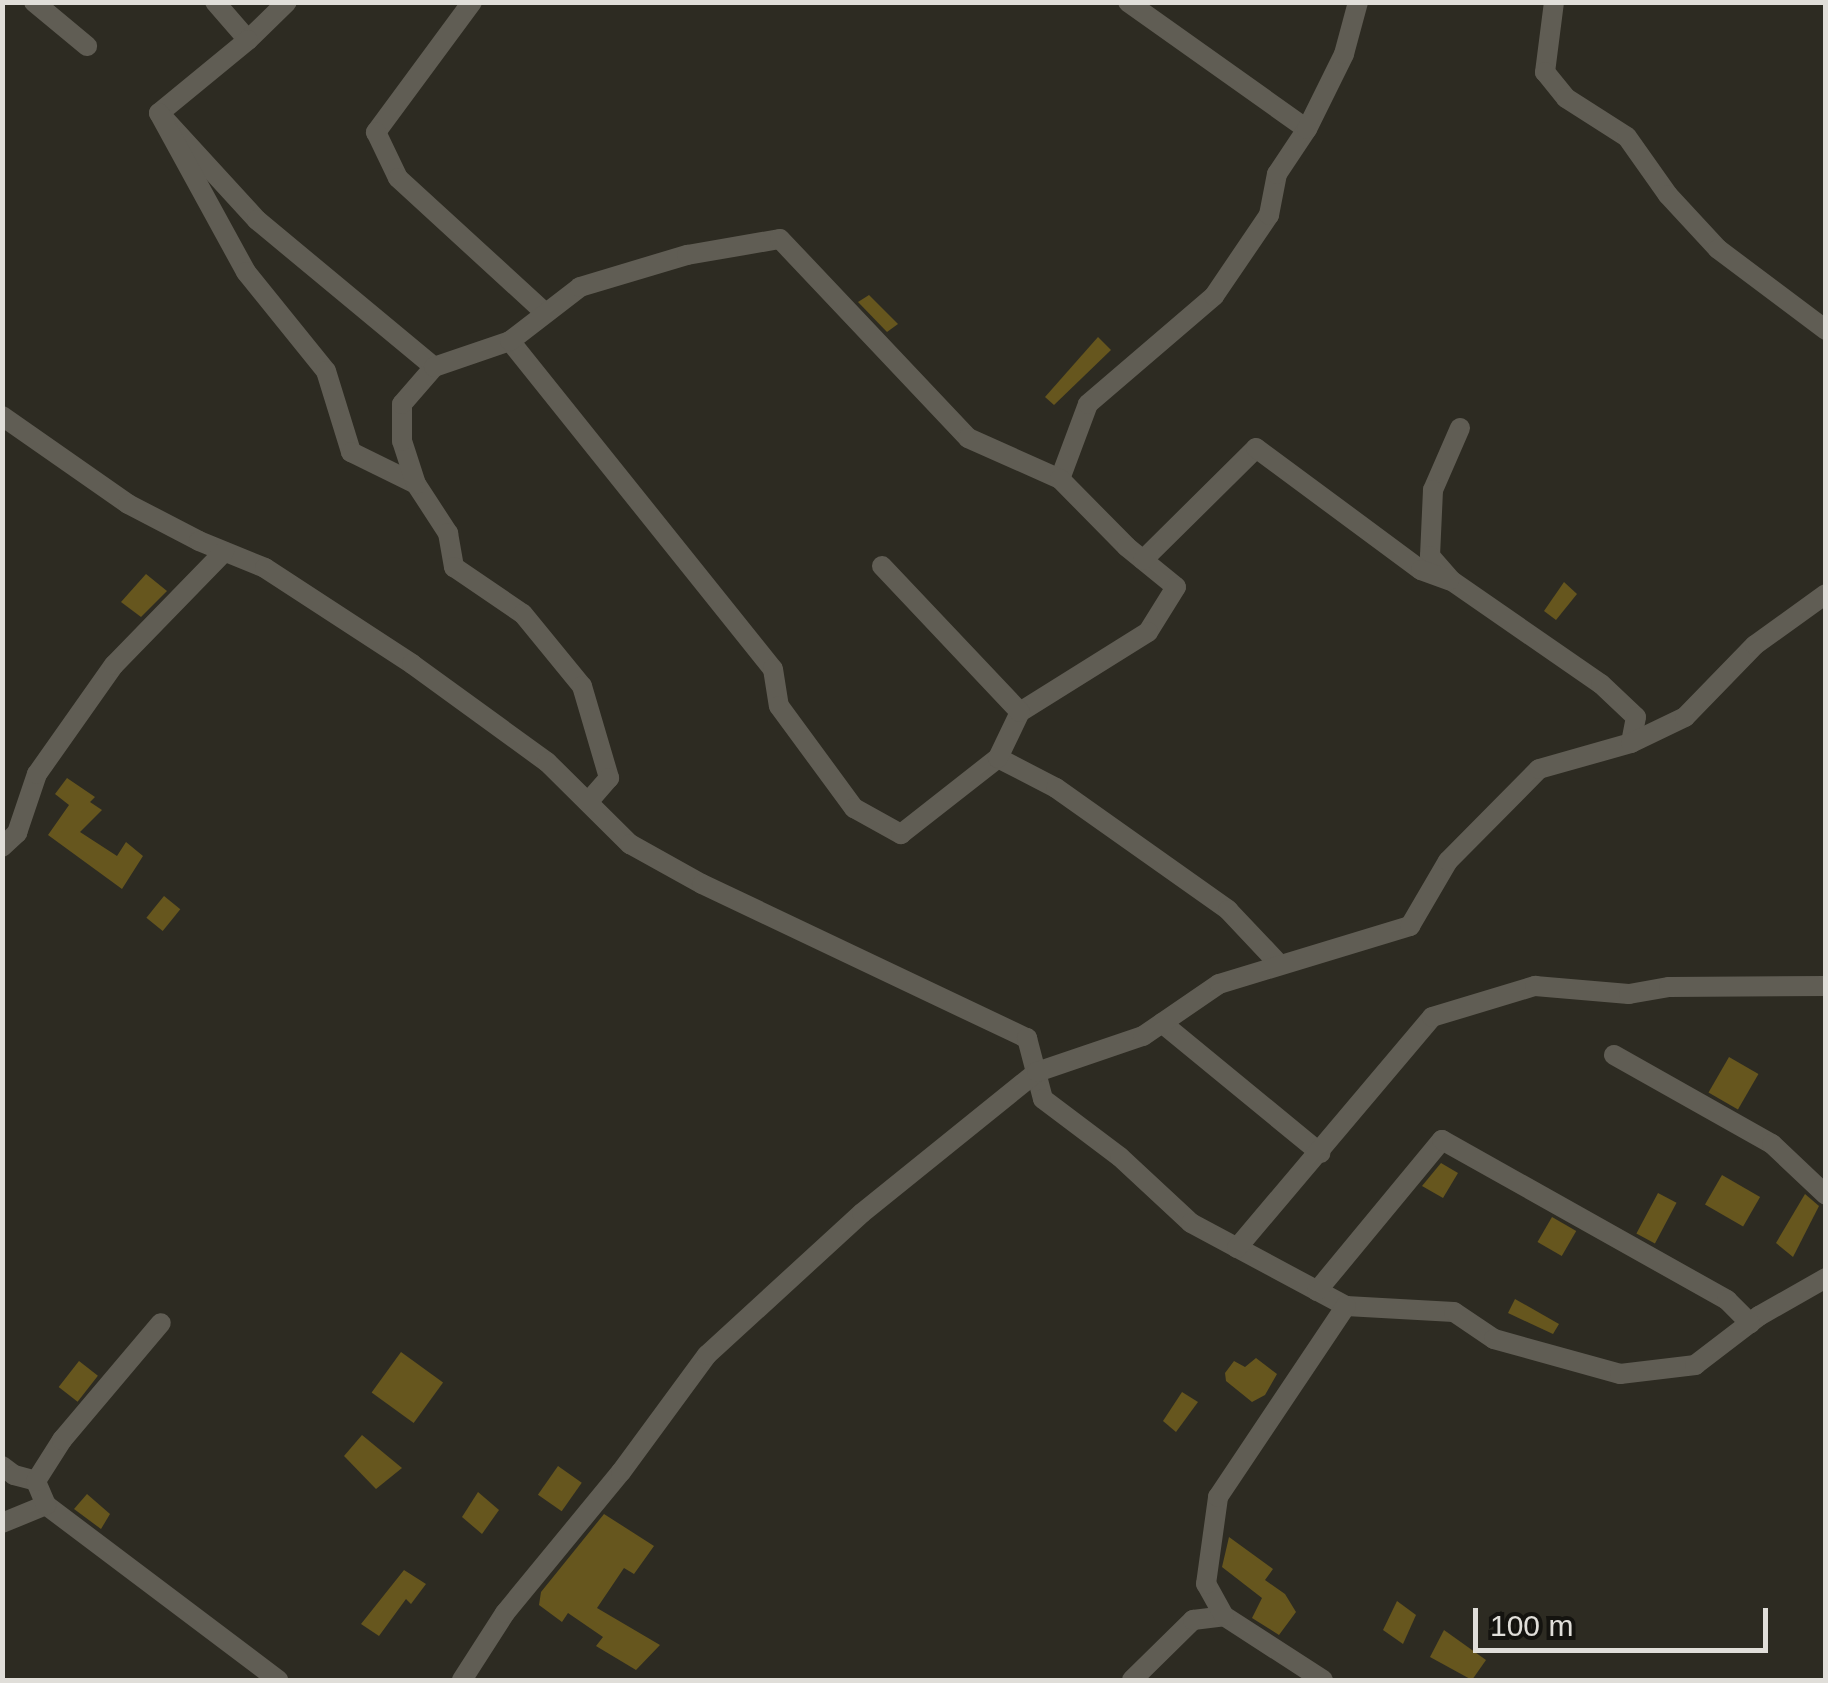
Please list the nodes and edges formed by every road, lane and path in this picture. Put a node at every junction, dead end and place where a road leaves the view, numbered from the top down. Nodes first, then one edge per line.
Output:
1 (34, 2) edge
2 (216, 2) edge
3 (287, 2) edge
4 (472, 2) edge
5 (1128, 2) edge
6 (1358, 2) edge
7 (1554, 2) edge
8 (248, 40) junction
9 (87, 46) dead end
10 (159, 113) junction
11 (1307, 129) junction
12 (543, 312) junction
13 (1826, 330) edge
14 (510, 341) junction
15 (434, 367) junction
16 (2, 416) edge
17 (1460, 428) dead end
18 (1060, 478) junction
19 (416, 484) junction
20 (224, 552) junction
21 (1143, 560) junction
22 (882, 566) dead end
23 (1452, 582) junction
24 (1826, 594) edge
25 (1020, 712) junction
26 (1630, 743) junction
27 (998, 758) junction
28 (588, 802) junction
29 (2, 847) edge
30 (1279, 964) junction
31 (1826, 986) edge
32 (1162, 1024) junction
33 (1614, 1056) dead end
34 (1037, 1072) junction
35 (1320, 1152) junction
36 (1826, 1195) edge
37 (1237, 1248) junction
38 (1826, 1278) edge
39 (1317, 1291) junction
40 (1346, 1306) junction
41 (161, 1323) dead end
42 (1750, 1323) junction
43 (2, 1466) edge
44 (36, 1481) junction
45 (46, 1505) junction
46 (2, 1523) edge
47 (1224, 1616) junction
48 (278, 1680) edge
49 (462, 1680) edge
50 (1132, 1680) edge
51 (1322, 1680) edge

1 - 9 street
2 - 8 street
3 - 8 street
4 - 12 street
5 - 11 street
6 - 11 street
7 - 13 street
8 - 10 street
10 - 15 street
10 - 19 street
11 - 18 street
12 - 14 street
12 - 18 street
14 - 15 street
14 - 27 street
15 - 19 street
16 - 20 street
17 - 23 street
18 - 21 street
19 - 28 street
20 - 28 street
20 - 29 street
21 - 23 street
21 - 25 street
22 - 25 street
23 - 26 street
24 - 26 street
25 - 27 street
26 - 30 street
27 - 30 street
28 - 34 street
30 - 32 street
31 - 35 street
32 - 34 street
32 - 35 street
33 - 36 street
34 - 37 street
34 - 49 street
35 - 37 street
37 - 39 street
38 - 42 street
39 - 40 street
39 - 42 street
40 - 42 street
40 - 47 street
41 - 44 street
43 - 44 street
44 - 45 street
45 - 46 street
45 - 48 street
47 - 50 street
47 - 51 street

